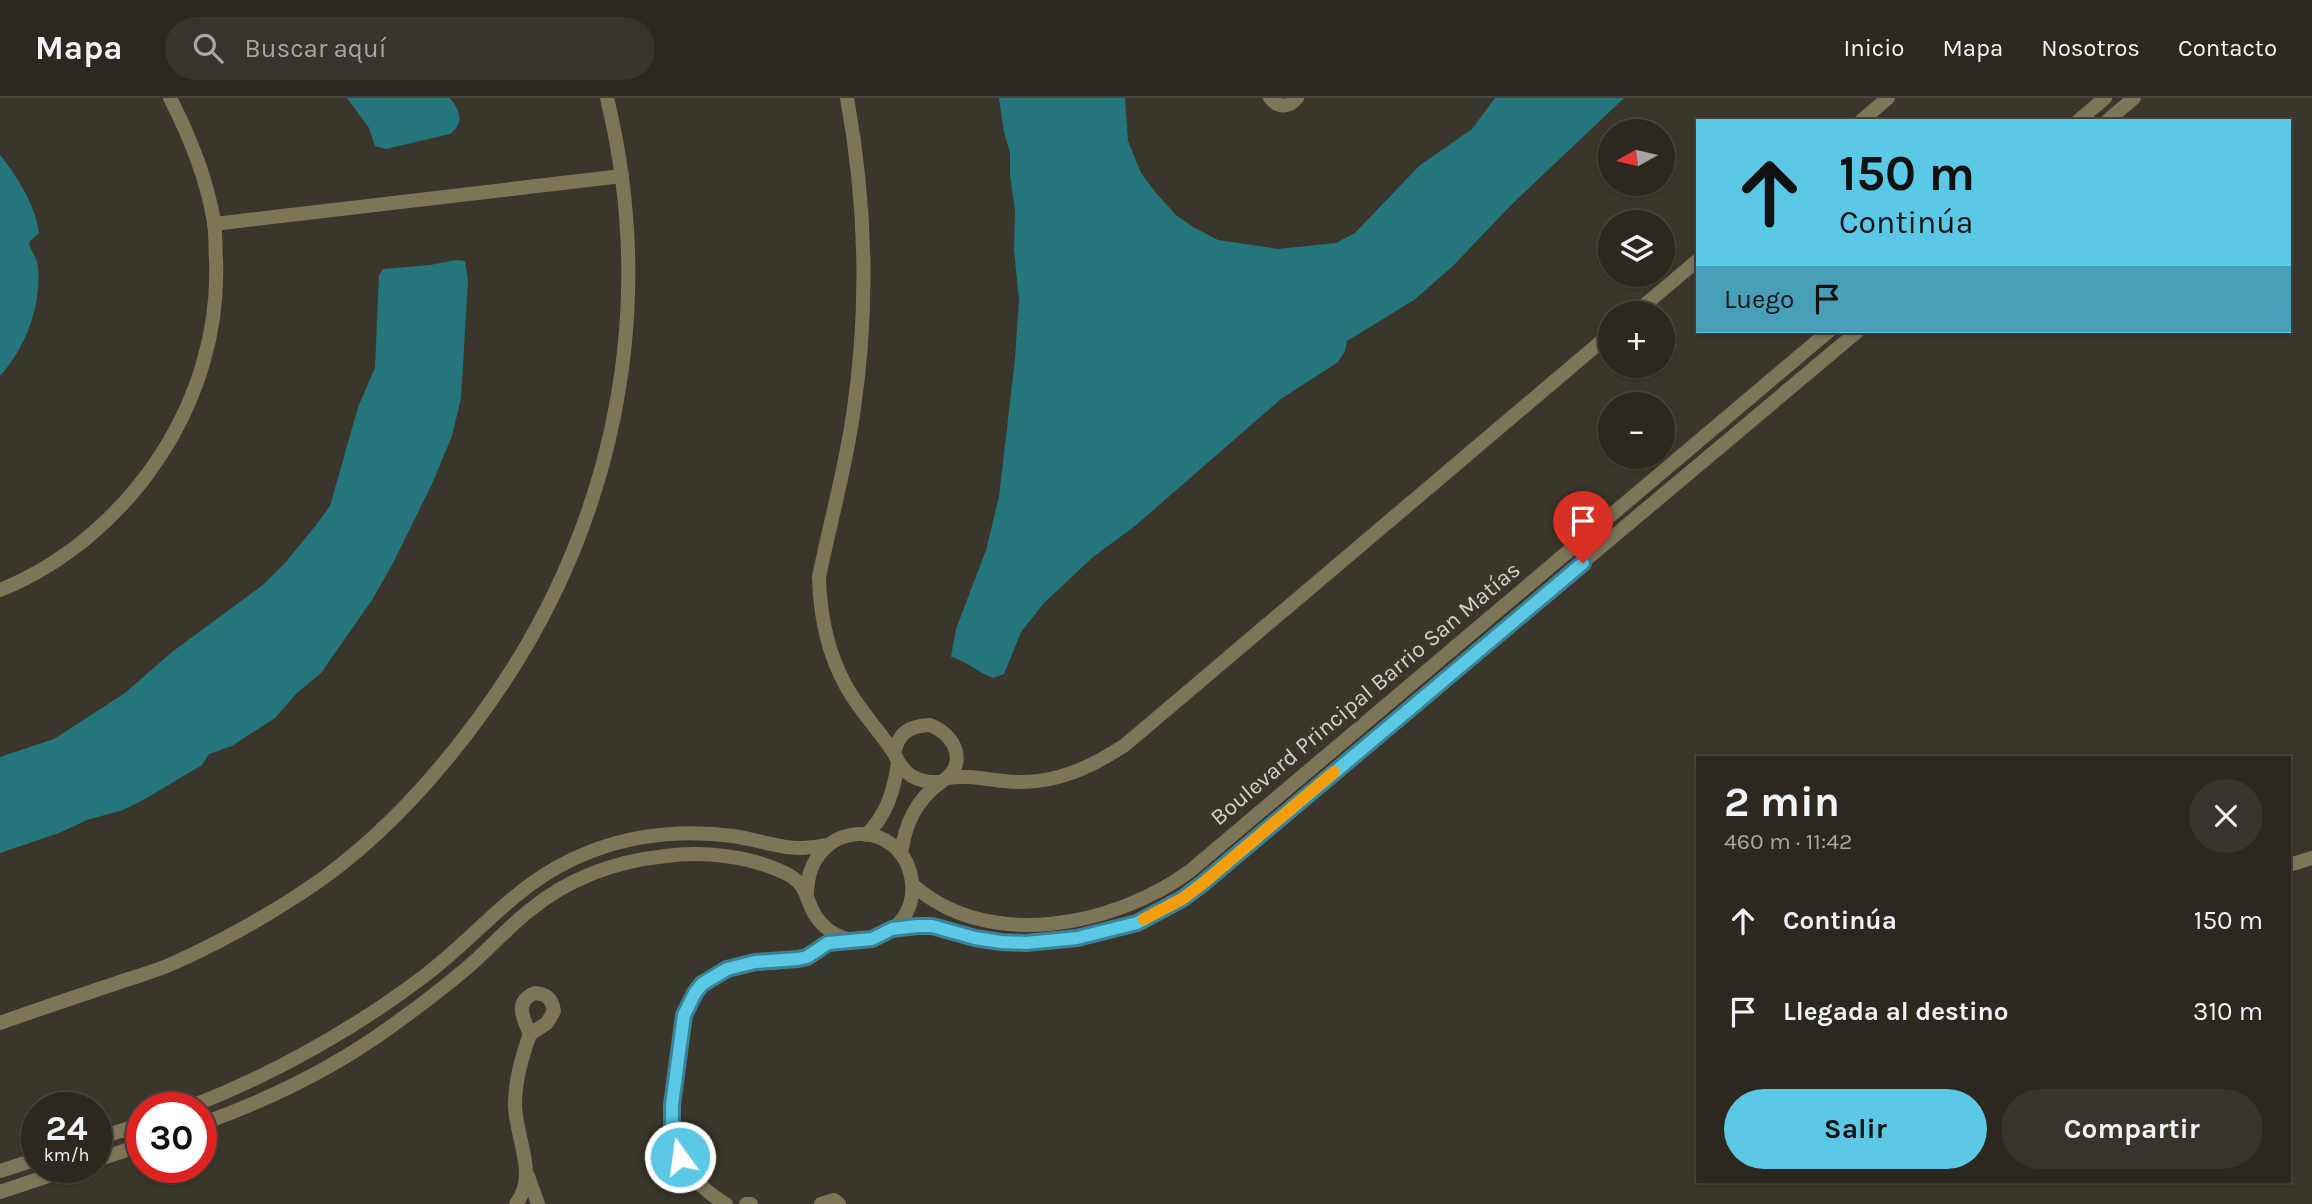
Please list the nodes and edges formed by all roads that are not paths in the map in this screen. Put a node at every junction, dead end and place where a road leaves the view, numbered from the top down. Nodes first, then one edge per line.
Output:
1 (170, 98) edge
2 (607, 98) edge
3 (847, 98) edge
4 (1270, 98) edge
5 (1297, 98) edge
6 (1888, 98) edge
7 (2105, 98) edge
8 (2134, 98) edge
9 (1863, 119) edge
10 (2080, 119) edge
11 (2109, 119) edge
12 (622, 176) junction
13 (214, 224) junction
14 (1696, 262) edge
15 (1648, 301) edge
16 (1827, 333) edge
17 (1856, 333) edge
18 (1598, 344) edge
19 (0, 590) edge
20 (870, 720) junction
21 (917, 726) junction
22 (956, 748) junction
23 (896, 758) junction
24 (979, 777) junction
25 (944, 780) junction
26 (866, 835) junction
27 (827, 845) junction
28 (901, 854) junction
29 (2312, 859) edge
30 (2291, 865) edge
31 (913, 885) junction
32 (807, 894) junction
33 (818, 920) junction
34 (892, 929) junction
35 (849, 939) junction
36 (819, 947) junction
37 (0, 1023) edge
38 (530, 1034) dead end
39 (217, 1096) edge
40 (217, 1118) edge
41 (21, 1164) edge
42 (0, 1171) edge
43 (528, 1176) junction
44 (27, 1183) edge
45 (0, 1192) edge
46 (516, 1204) edge
47 (538, 1204) edge
48 (726, 1204) edge
49 (821, 1204) edge
50 (839, 1204) edge

1 - 13 street
2 - 12 street
3 - 20 street
4 - 5 street
6 - 9 street
7 - 10 street
8 - 11 street
12 - 13 street
12 - 37 street
13 - 19 street
14 - 15 street
16 - 31 street, Boulevard Principal Barrio San Matías
17 - 34 street, Boulevard Principal Barrio San Matías
18 - 24 street
20 - 21 street
20 - 23 street
21 - 22 street
21 - 23 street
22 - 24 street
22 - 25 street
23 - 25 street
23 - 26 street
24 - 25 street
25 - 28 street
26 - 27 street
26 - 28 street
27 - 32 street
27 - 39 street
28 - 31 street
29 - 30 street
31 - 34 street
32 - 33 street
32 - 40 street
33 - 35 street
33 - 36 street
34 - 35 street
35 - 36 street
36 - 48 street
38 - 43 street
41 - 42 street
43 - 46 street
43 - 47 street
44 - 45 street
49 - 50 street

